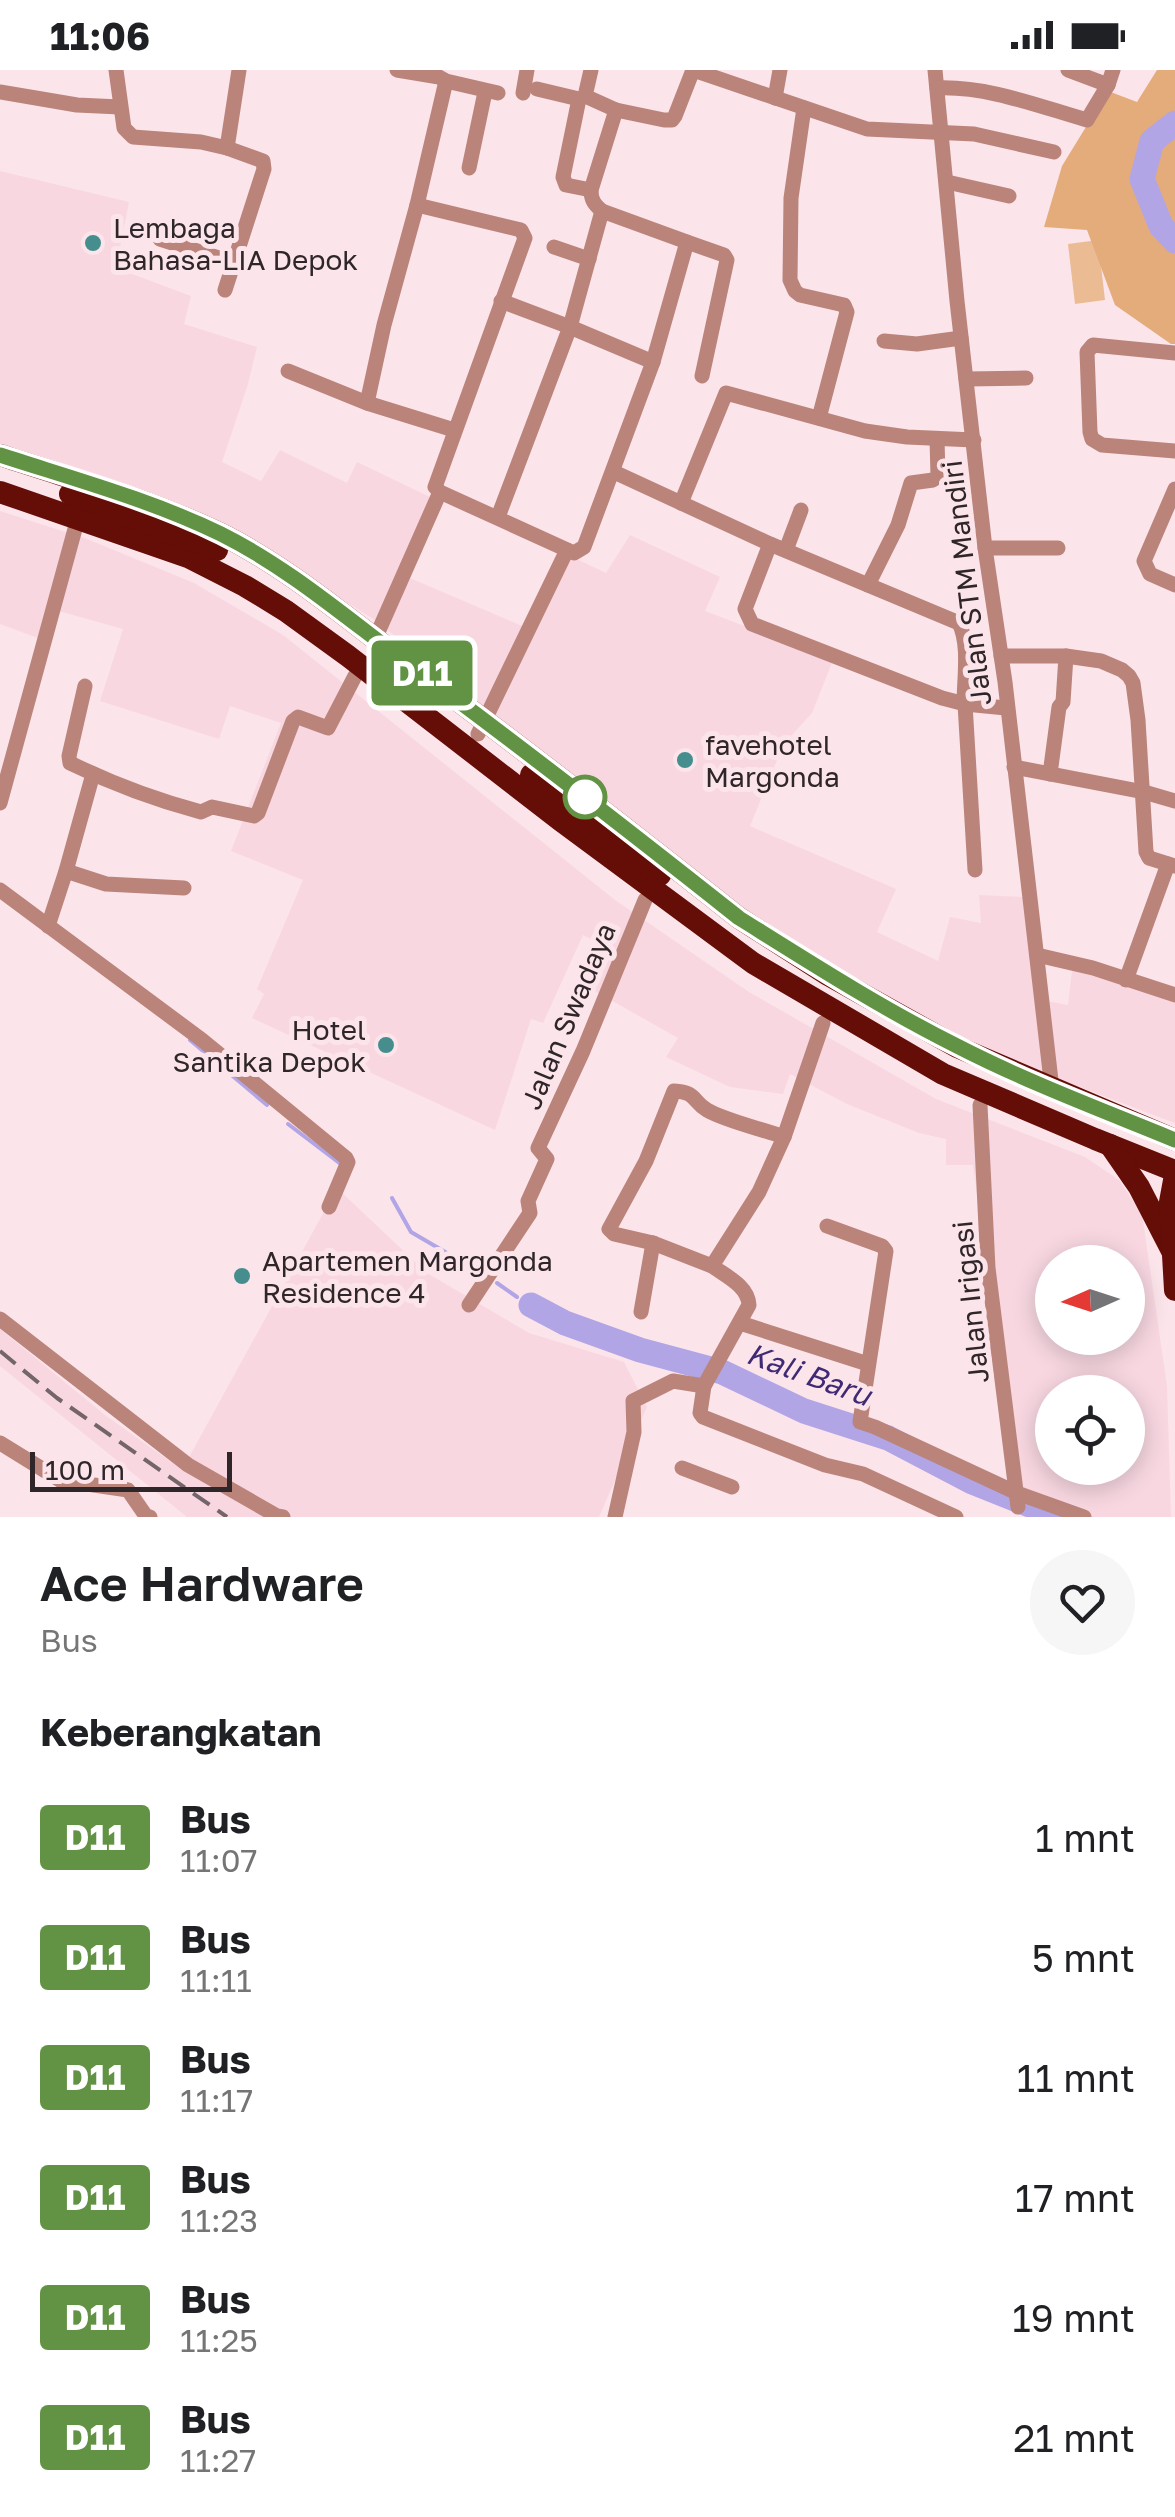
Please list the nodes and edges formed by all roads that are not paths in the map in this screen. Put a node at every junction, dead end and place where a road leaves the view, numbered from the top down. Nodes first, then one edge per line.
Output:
1 (116, 70) edge
2 (240, 70) edge
3 (397, 70) edge
4 (528, 70) edge
5 (592, 70) edge
6 (780, 70) edge
7 (935, 70) edge
8 (1068, 70) edge
9 (441, 76) edge
10 (1111, 77) edge
11 (937, 88) junction
12 (0, 92) edge
13 (775, 98) junction
14 (120, 107) junction
15 (804, 108) junction
16 (616, 110) junction
17 (942, 133) junction
18 (227, 148) junction
19 (1054, 152) dead end
20 (470, 168) dead end
21 (946, 182) junction
22 (591, 190) junction
23 (1010, 196) dead end
24 (417, 205) junction
25 (602, 211) junction
26 (160, 239) dead end
27 (687, 242) junction
28 (554, 247) dead end
29 (589, 259) junction
30 (234, 263) junction
31 (225, 290) dead end
32 (501, 301) junction
33 (570, 326) junction
34 (961, 338) junction
35 (884, 340) dead end
36 (1175, 354) edge
37 (653, 362) junction
38 (288, 371) dead end
39 (702, 376) dead end
40 (1026, 378) dead end
41 (966, 379) junction
42 (367, 402) junction
43 (819, 418) junction
44 (454, 430) junction
45 (937, 439) junction
46 (974, 440) junction
47 (1175, 451) edge
48 (0, 456) edge
49 (0, 470) edge
50 (614, 472) junction
51 (1175, 488) edge
52 (0, 492) edge
53 (440, 492) junction
54 (681, 503) junction
55 (0, 504) edge
56 (134, 508) junction
57 (801, 510) dead end
58 (498, 518) junction
59 (77, 523) junction
60 (778, 547) junction
61 (985, 548) junction
62 (1058, 548) dead end
63 (566, 550) junction
64 (868, 585) junction
65 (1175, 585) edge
66 (1001, 656) junction
67 (1066, 656) junction
68 (357, 657) junction
69 (86, 686) dead end
70 (964, 704) junction
71 (1006, 708) junction
72 (482, 727) junction
73 (1014, 767) junction
74 (93, 774) junction
75 (1050, 774) junction
76 (1144, 792) junction
77 (1175, 801) edge
78 (0, 802) edge
79 (1172, 865) edge
80 (66, 870) junction
81 (975, 870) dead end
82 (184, 888) dead end
83 (0, 890) edge
84 (645, 900) junction
85 (48, 926) junction
86 (739, 945) junction
87 (1038, 955) junction
88 (1126, 980) junction
89 (1175, 995) edge
90 (823, 1023) junction
91 (900, 1059) junction
92 (1050, 1095) junction
93 (980, 1106) junction
94 (784, 1137) junction
95 (1175, 1140) edge
96 (1102, 1142) junction
97 (1175, 1152) edge
98 (1175, 1173) edge
99 (329, 1207) dead end
100 (827, 1226) dead end
101 (653, 1243) junction
102 (1173, 1253) edge
103 (712, 1266) junction
104 (1175, 1290) edge
105 (469, 1305) dead end
106 (641, 1312) dead end
107 (0, 1319) edge
108 (740, 1323) junction
109 (868, 1364) junction
110 (706, 1385) junction
111 (0, 1443) edge
112 (682, 1468) dead end
113 (732, 1486) dead end
114 (1018, 1501) junction
115 (147, 1517) edge
116 (282, 1517) edge
117 (615, 1517) edge
118 (956, 1517) edge
119 (1084, 1517) edge

1 - 14 street
2 - 18 street
3 - 9 street
4 - 22 street
5 - 16 street
6 - 13 street
7 - 11 street, Jalan STM Mandiri
8 - 10 street
9 - 20 street
9 - 24 street
10 - 11 street
11 - 17 street, Jalan STM Mandiri
12 - 14 street
13 - 15 street
13 - 16 street
14 - 18 street
15 - 17 street
15 - 43 street
16 - 22 street
17 - 19 street
17 - 21 street, Jalan STM Mandiri
18 - 30 street
21 - 23 street
21 - 34 street, Jalan STM Mandiri
22 - 25 street
24 - 32 street
24 - 42 street
25 - 27 street
25 - 29 street
26 - 30 street
27 - 37 street
27 - 39 street
28 - 29 street
29 - 33 street
30 - 31 street
32 - 33 street
32 - 44 street
33 - 37 street
33 - 58 street
34 - 35 street
34 - 41 street, Jalan STM Mandiri
36 - 47 street
37 - 50 street
38 - 42 street
40 - 41 street
41 - 46 street, Jalan STM Mandiri
42 - 44 street
43 - 45 street
43 - 54 street
44 - 53 street
45 - 46 street
45 - 64 street
46 - 61 street, Jalan STM Mandiri
48 - 56 highway
49 - 56 highway
50 - 54 street
50 - 63 street
51 - 65 street
52 - 59 highway
53 - 58 street
53 - 68 street
54 - 60 street
55 - 59 highway
56 - 68 highway
57 - 60 street
58 - 63 street
59 - 68 highway
59 - 78 street
60 - 64 street
60 - 70 street
61 - 62 street
61 - 66 street, Jalan STM Mandiri
63 - 72 street
64 - 70 street
66 - 67 street
66 - 71 street, Jalan STM Mandiri
67 - 75 street
67 - 76 street
68 - 72 highway
68 - 74 street
68 - 84 highway
68 - 86 highway
69 - 74 street
70 - 71 street
70 - 81 street
71 - 73 street, Jalan STM Mandiri
72 - 86 highway
73 - 75 street
73 - 87 street, Jalan STM Mandiri
74 - 80 street
75 - 76 street
76 - 77 street
76 - 79 street
79 - 88 street
80 - 82 street
80 - 85 street
83 - 85 street
84 - 86 highway
84 - 105 street, Jalan Swadaya
85 - 99 street
86 - 90 highway
86 - 91 highway
86 - 92 highway
87 - 88 street
87 - 92 street, Jalan STM Mandiri
88 - 89 street
90 - 91 highway
90 - 94 street
91 - 93 highway
91 - 96 highway
92 - 95 highway
92 - 97 highway
93 - 96 highway
93 - 114 street, Jalan Irigasi
94 - 101 street
94 - 103 street
96 - 98 highway
96 - 102 highway
98 - 102 highway
100 - 109 street
101 - 103 street
101 - 106 street
102 - 104 highway
103 - 108 street
107 - 116 street
108 - 109 street
108 - 110 street
109 - 114 street
110 - 117 street
110 - 118 street
111 - 115 street
112 - 113 street
114 - 119 street

